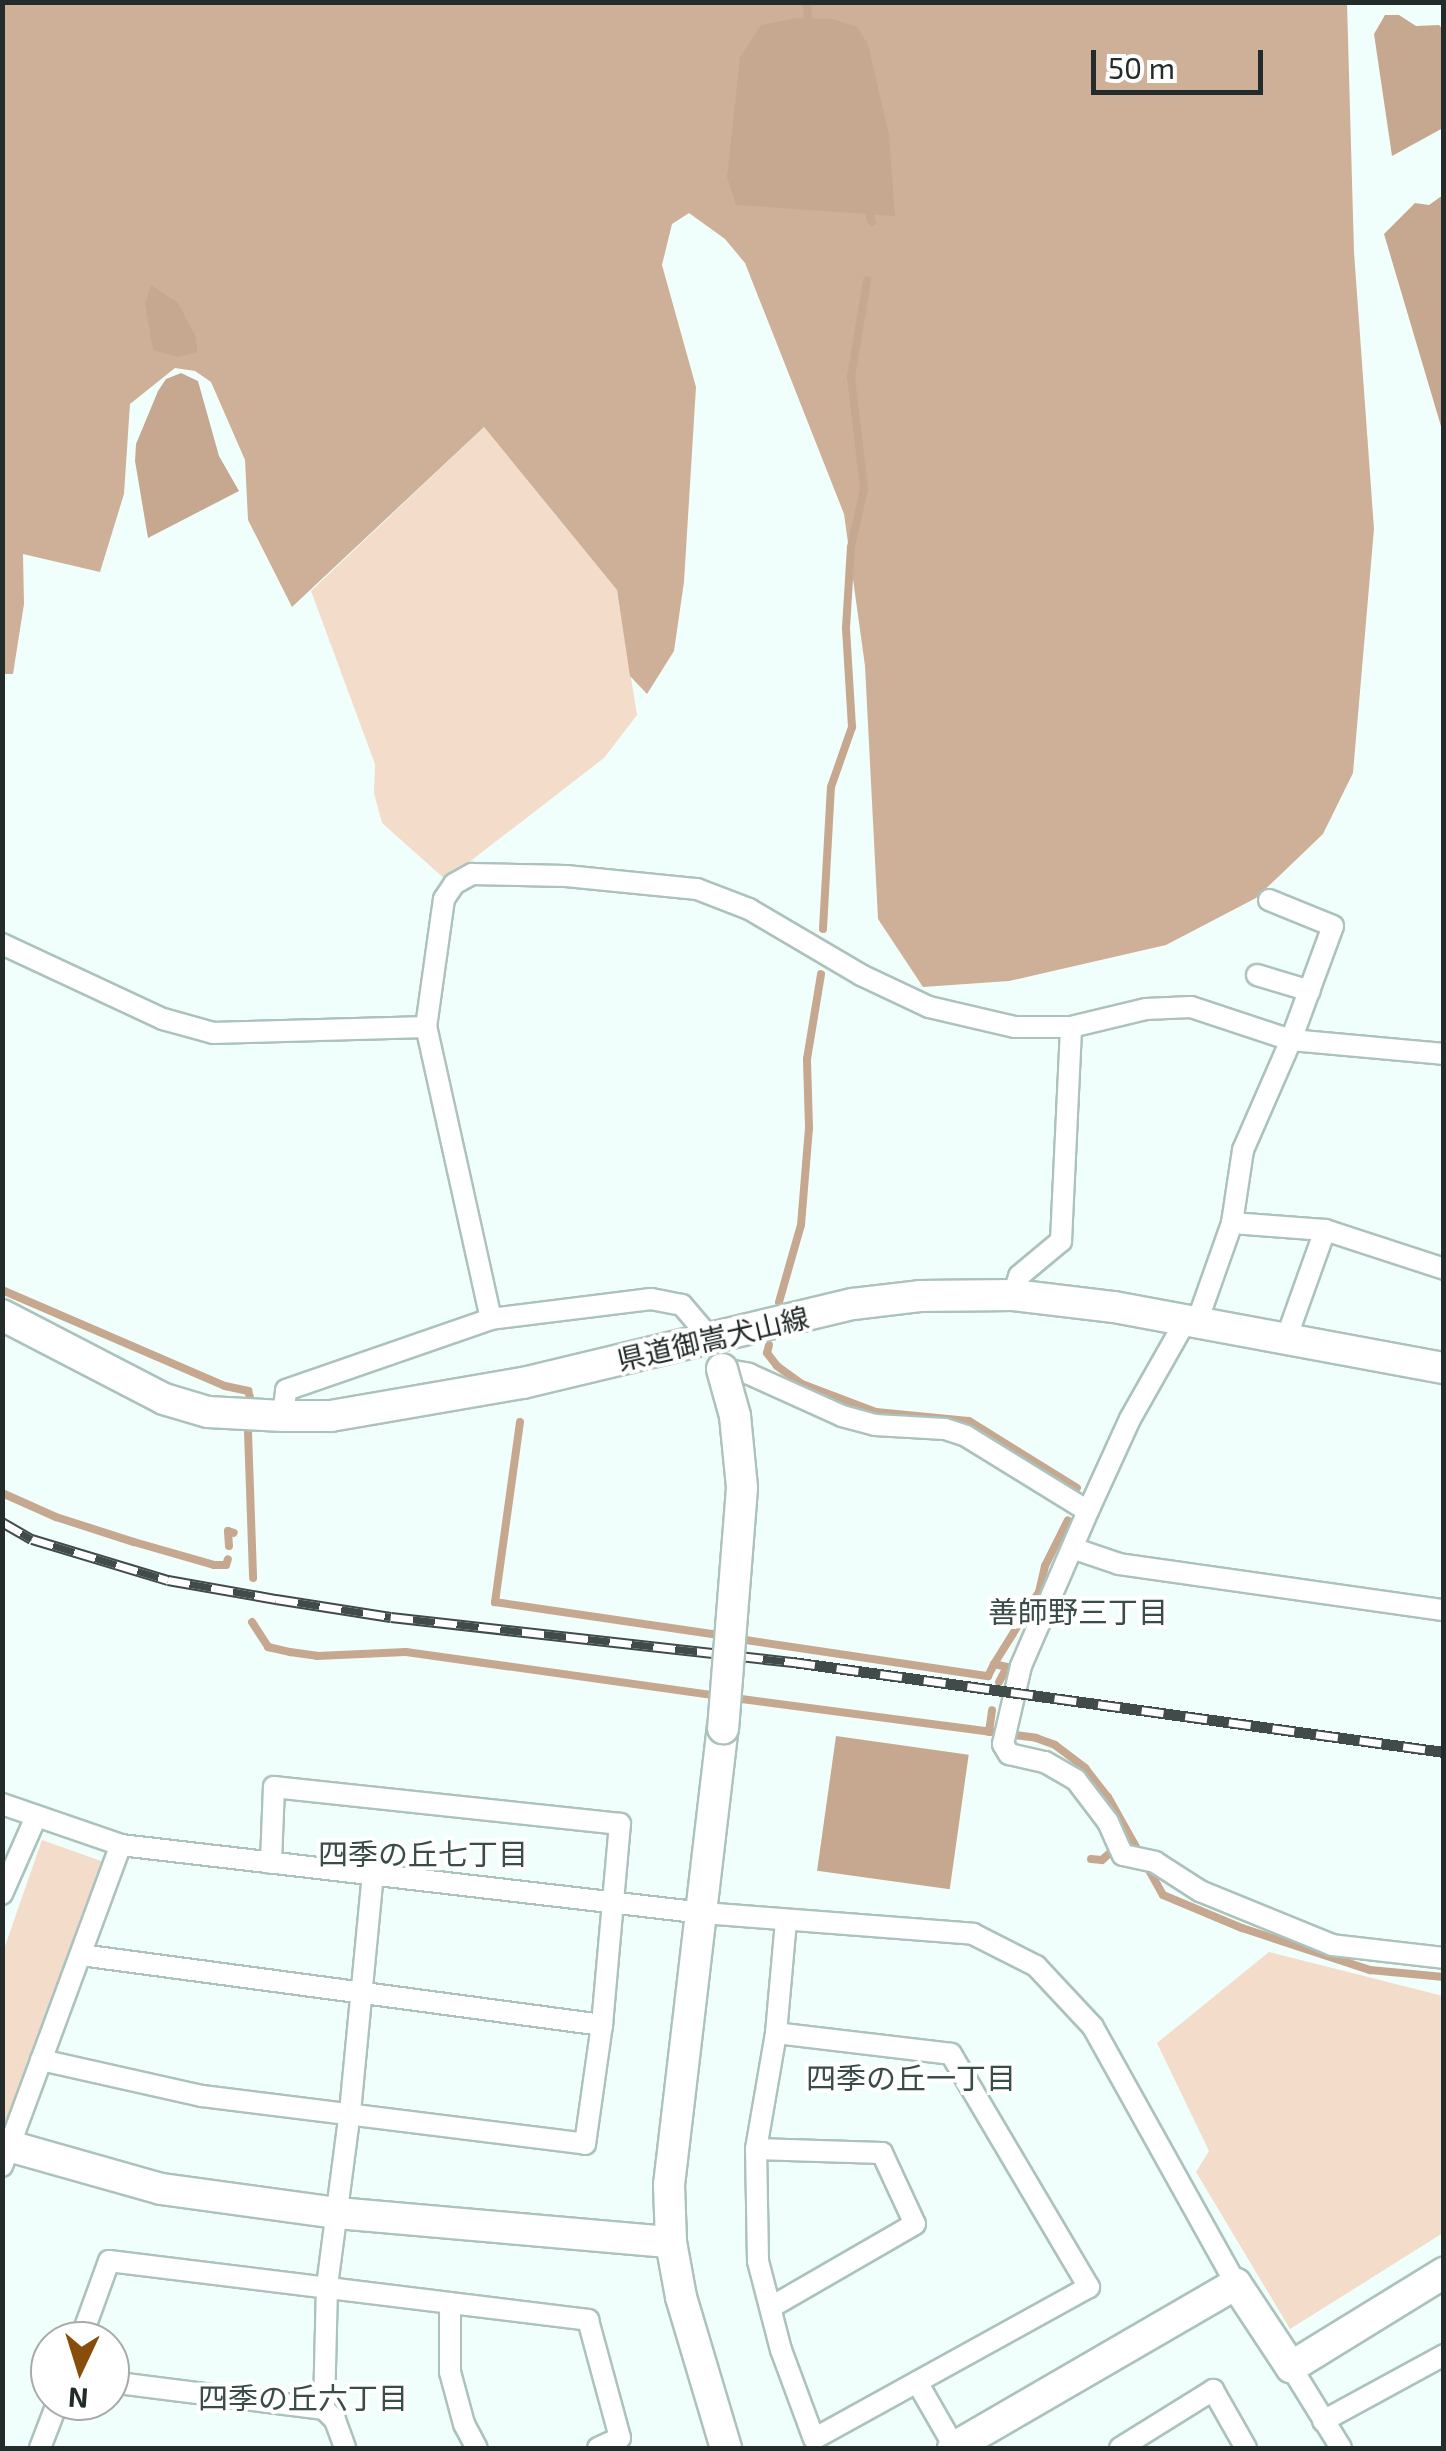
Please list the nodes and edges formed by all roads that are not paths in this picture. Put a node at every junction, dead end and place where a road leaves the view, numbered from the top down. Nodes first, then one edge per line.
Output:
1 (1269, 900) dead end
2 (2, 944) edge
3 (1257, 975) dead end
4 (1310, 991) junction
5 (426, 1027) junction
6 (1071, 1027) junction
7 (1292, 1040) junction
8 (1444, 1054) edge
9 (1232, 1223) junction
10 (1324, 1230) junction
11 (1444, 1269) edge
12 (1014, 1295) junction
13 (2, 1315) edge
14 (491, 1319) junction
15 (1192, 1321) junction
16 (711, 1339) junction
17 (1286, 1339) junction
18 (1444, 1368) edge
19 (722, 1369) junction
20 (284, 1416) junction
21 (1088, 1511) junction
22 (1075, 1549) junction
23 (1444, 1610) edge
24 (2, 1804) edge
25 (36, 1817) junction
26 (121, 1845) junction
27 (271, 1863) junction
28 (373, 1875) junction
29 (2, 1894) edge
30 (614, 1902) junction
31 (702, 1913) junction
32 (786, 1920) junction
33 (81, 1955) junction
34 (1444, 1958) edge
35 (362, 1996) junction
36 (602, 2025) junction
37 (776, 2033) junction
38 (40, 2060) junction
39 (350, 2112) junction
40 (756, 2148) junction
41 (5, 2152) edge
42 (337, 2213) junction
43 (671, 2242) junction
44 (1444, 2273) edge
45 (1236, 2284) junction
46 (327, 2286) junction
47 (450, 2303) junction
48 (771, 2307) junction
49 (87, 2321) edge
50 (1443, 2358) edge
51 (1292, 2367) junction
52 (917, 2382) junction
53 (130, 2385) edge
54 (324, 2409) junction
55 (50, 2421) edge
56 (1323, 2422) junction
57 (40, 2448) edge
58 (346, 2448) edge
59 (477, 2448) edge
60 (598, 2448) edge
61 (726, 2448) edge
62 (954, 2448) edge
63 (1120, 2448) edge
64 (1246, 2448) edge
65 (1340, 2448) edge

1 - 4 street
2 - 5 street
3 - 4 street
4 - 7 street
5 - 6 street
5 - 14 street
6 - 7 street
6 - 12 street
7 - 8 street
7 - 9 street
9 - 10 street
9 - 15 street
10 - 11 street
10 - 17 street
12 - 15 street, 県道御嵩犬山線
12 - 16 street, 県道御嵩犬山線
13 - 20 street, 県道御嵩犬山線
14 - 16 street
14 - 20 street
15 - 17 street, 県道御嵩犬山線
15 - 21 street
16 - 19 street
16 - 20 street, 県道御嵩犬山線
17 - 18 street, 県道御嵩犬山線
19 - 21 street
19 - 31 street, bridge
21 - 22 street
22 - 23 street
22 - 34 street
24 - 25 street
25 - 26 street
25 - 29 street
26 - 27 street
26 - 33 street
27 - 28 street
27 - 30 street
28 - 30 street
28 - 35 street
30 - 31 street
30 - 36 street
31 - 32 street
31 - 43 street
32 - 37 street
32 - 45 street
33 - 35 street
33 - 38 street
35 - 36 street
35 - 39 street
36 - 39 street
37 - 40 street
37 - 52 street
38 - 39 street
38 - 41 street
39 - 42 street
40 - 48 street
40 - 48 street
41 - 42 street
42 - 43 street
42 - 46 street
43 - 61 street
44 - 51 street
45 - 51 street
45 - 62 street
46 - 47 street
46 - 49 street
46 - 54 street
47 - 59 street
47 - 60 street
48 - 52 street
50 - 56 street
51 - 56 street
52 - 62 street
53 - 54 street
54 - 58 street
55 - 57 street
56 - 65 street
63 - 64 street

